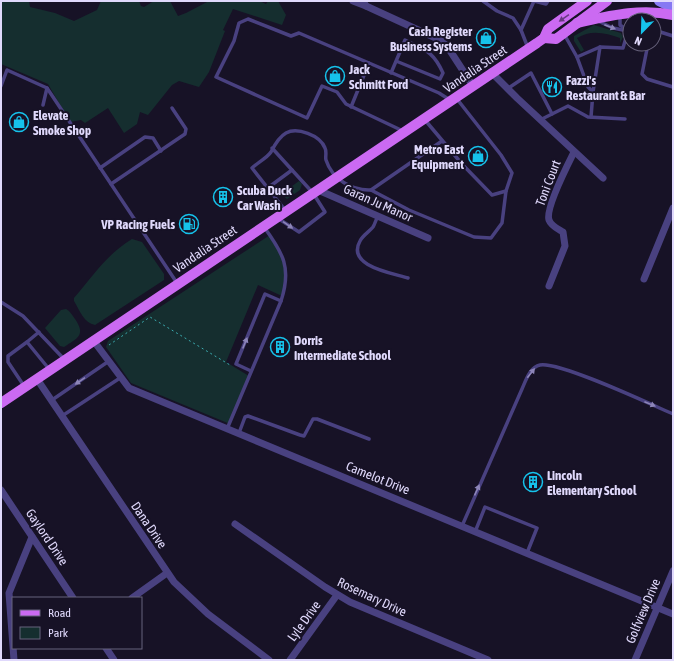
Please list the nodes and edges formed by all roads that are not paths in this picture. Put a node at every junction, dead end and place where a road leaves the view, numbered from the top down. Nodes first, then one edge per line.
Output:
1 (353, 1) edge
2 (534, 1) edge
3 (548, 1) edge
4 (587, 1) edge
5 (607, 1) edge
6 (659, 1) edge
7 (485, 2) edge
8 (364, 3) edge
9 (673, 8) edge
10 (621, 14) junction
11 (673, 15) edge
12 (594, 19) junction
13 (577, 23) junction
14 (622, 25) edge
15 (521, 30) junction
16 (622, 30) edge
17 (563, 33) junction
18 (662, 33) edge
19 (673, 36) edge
20 (544, 38) junction
21 (600, 47) junction
22 (622, 48) edge
23 (529, 49) junction
24 (646, 52) edge
25 (577, 57) junction
26 (396, 61) junction
27 (369, 63) junction
28 (391, 72) junction
29 (492, 72) junction
30 (1, 86) edge
31 (473, 86) junction
32 (673, 87) edge
33 (47, 88) junction
34 (507, 89) junction
35 (593, 92) junction
36 (453, 99) junction
37 (43, 105) dead end
38 (351, 107) junction
39 (172, 108) dead end
40 (552, 114) junction
41 (591, 117) junction
42 (425, 119) junction
43 (626, 119) dead end
44 (540, 120) junction
45 (405, 132) junction
46 (442, 141) junction
47 (272, 148) junction
48 (161, 151) junction
49 (574, 152) junction
50 (100, 168) junction
51 (292, 170) junction
52 (336, 178) junction
53 (603, 178) dead end
54 (111, 184) junction
55 (268, 187) junction
56 (371, 190) junction
57 (506, 191) junction
58 (316, 192) junction
59 (673, 208) edge
60 (281, 214) junction
61 (378, 216) junction
62 (264, 226) junction
63 (428, 238) dead end
64 (408, 278) dead end
65 (644, 278) dead end
66 (178, 283) junction
67 (549, 286) dead end
68 (281, 301) junction
69 (1, 302) edge
70 (39, 332) junction
71 (93, 340) junction
72 (27, 342) junction
73 (64, 359) junction
74 (109, 361) junction
75 (49, 370) junction
76 (251, 371) junction
77 (37, 378) junction
78 (120, 378) junction
79 (24, 387) junction
80 (2, 399) edge
81 (51, 400) junction
82 (673, 414) edge
83 (62, 416) junction
84 (227, 430) junction
85 (238, 434) junction
86 (369, 439) dead end
87 (1, 490) edge
88 (235, 524) dead end
89 (462, 526) junction
90 (475, 532) junction
91 (32, 536) junction
92 (527, 553) junction
93 (673, 571) edge
94 (167, 573) junction
95 (337, 595) junction
96 (73, 597) edge
97 (133, 597) edge
98 (658, 607) junction
99 (673, 614) edge
100 (12, 633) edge
101 (13, 649) edge
102 (107, 649) edge
103 (14, 660) edge
104 (114, 660) edge
105 (269, 660) edge
106 (290, 660) edge
107 (488, 660) edge
108 (635, 660) edge

1 - 8 street
2 - 3 lane
2 - 15 lane
4 -> 20 main road, Vandalia Street
5 - 13 main road, Vandalia Street
6 - 9 main road
7 - 15 lane
8 - 31 street
10 - 11 main road
10 - 12 main road
10 - 14 lane
12 - 13 main road
12 -> 16 lane
13 - 17 main road, Vandalia Street
15 - 23 lane
17 - 20 main road, Vandalia Street
17 - 25 lane
18 - 19 lane
20 - 23 main road, Vandalia Street
21 - 22 lane
21 - 25 lane
21 - 35 lane
23 - 29 main road, Vandalia Street
24 - 32 lane
25 - 35 lane
26 - 26 lane
26 - 28 lane
27 - 28 lane
27 - 38 lane
27 - 38 lane
28 - 36 lane
29 - 31 main road, Vandalia Street
29 - 34 street, Toni Court
30 - 33 lane
31 - 36 main road, Vandalia Street
33 - 37 lane
33 - 50 lane
34 - 40 lane
34 - 44 street, Toni Court
35 - 41 lane
36 - 42 main road, Vandalia Street
36 - 57 lane
38 - 45 lane
39 - 48 lane
40 - 41 lane
40 - 44 lane
41 - 43 lane
42 - 45 main road, Vandalia Street
42 - 46 lane
44 - 49 street, Toni Court
45 - 52 main road, Vandalia Street
46 - 56 lane
46 - 57 lane
47 - 51 lane
47 - 52 lane
47 - 55 lane
48 - 50 lane
48 - 54 lane
49 - 53 street, Toni Court
49 - 67 street, Toni Court
50 - 54 lane
51 - 55 lane
51 - 58 lane
52 - 56 lane
52 - 58 main road, Vandalia Street
54 - 66 lane
55 - 60 lane
56 - 57 lane
58 - 60 main road, Vandalia Street
60 -> 58 lane
58 - 61 street, Garan Ju Manor
59 - 65 street
60 - 62 main road, Vandalia Street
61 - 63 street, Garan Ju Manor
61 - 64 lane
62 - 66 main road, Vandalia Street
62 - 68 lane
66 - 71 main road, Vandalia Street
68 - 76 lane
76 -> 68 lane
69 - 70 lane
70 - 72 lane
70 - 73 lane
71 - 73 main road, Vandalia Street
71 - 74 street, Camelot Drive
72 - 75 lane
72 - 79 lane
73 - 75 main road, Vandalia Street
74 - 78 street, Camelot Drive
74 -> 81 lane
75 - 77 main road, Vandalia Street
76 - 84 lane
77 - 79 main road, Vandalia Street
77 - 81 street, Dana Drive
78 - 83 lane
78 - 84 street, Camelot Drive
79 - 80 main road, Vandalia Street
81 - 83 street, Dana Drive
89 -> 82 lane
83 - 94 street, Dana Drive
84 - 85 street, Camelot Drive
85 - 86 lane
85 - 89 street, Camelot Drive
87 - 91 street, Gaylord Drive
88 - 95 street, Rosemary Drive
89 - 90 street, Camelot Drive
90 - 92 street, Camelot Drive
90 - 92 lane
91 - 96 street, Gaylord Drive
91 - 100 street
92 - 98 street, Camelot Drive
93 - 98 street, Golfview Drive
94 - 97 street
94 - 105 street, Dana Drive
95 - 106 street, Lyle Drive
95 - 107 street, Rosemary Drive
98 - 99 street, Camelot Drive
98 - 108 street, Golfview Drive
101 - 103 street
102 - 104 street

